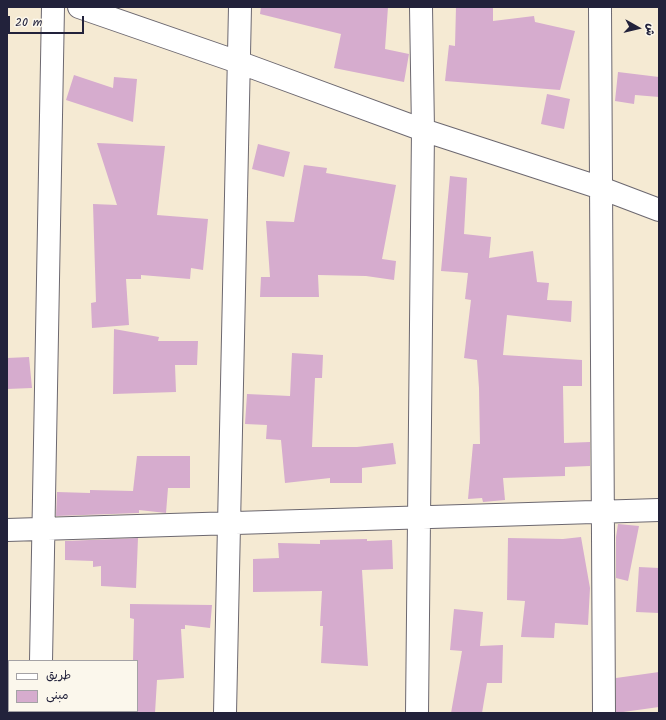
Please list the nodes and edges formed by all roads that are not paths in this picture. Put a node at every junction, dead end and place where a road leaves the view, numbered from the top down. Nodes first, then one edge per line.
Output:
1 (53, 7) edge
2 (79, 7) edge
3 (240, 7) edge
4 (421, 7) edge
5 (600, 7) edge
6 (238, 62) junction
7 (422, 130) junction
8 (602, 188) junction
9 (659, 210) edge
10 (659, 510) edge
11 (603, 511) junction
12 (419, 516) junction
13 (228, 522) junction
14 (7, 530) edge
15 (44, 530) junction
16 (41, 660) edge
17 (225, 713) edge
18 (417, 713) edge
19 (604, 713) edge

1 - 15 street
2 - 6 street
3 - 6 street
4 - 7 street
5 - 8 street
6 - 7 street
6 - 13 street
7 - 8 street
7 - 12 street
8 - 9 street
8 - 11 street
10 - 11 street
11 - 12 street
11 - 19 street
12 - 13 street
12 - 18 street
13 - 15 street
13 - 17 street
14 - 15 street
15 - 16 street

